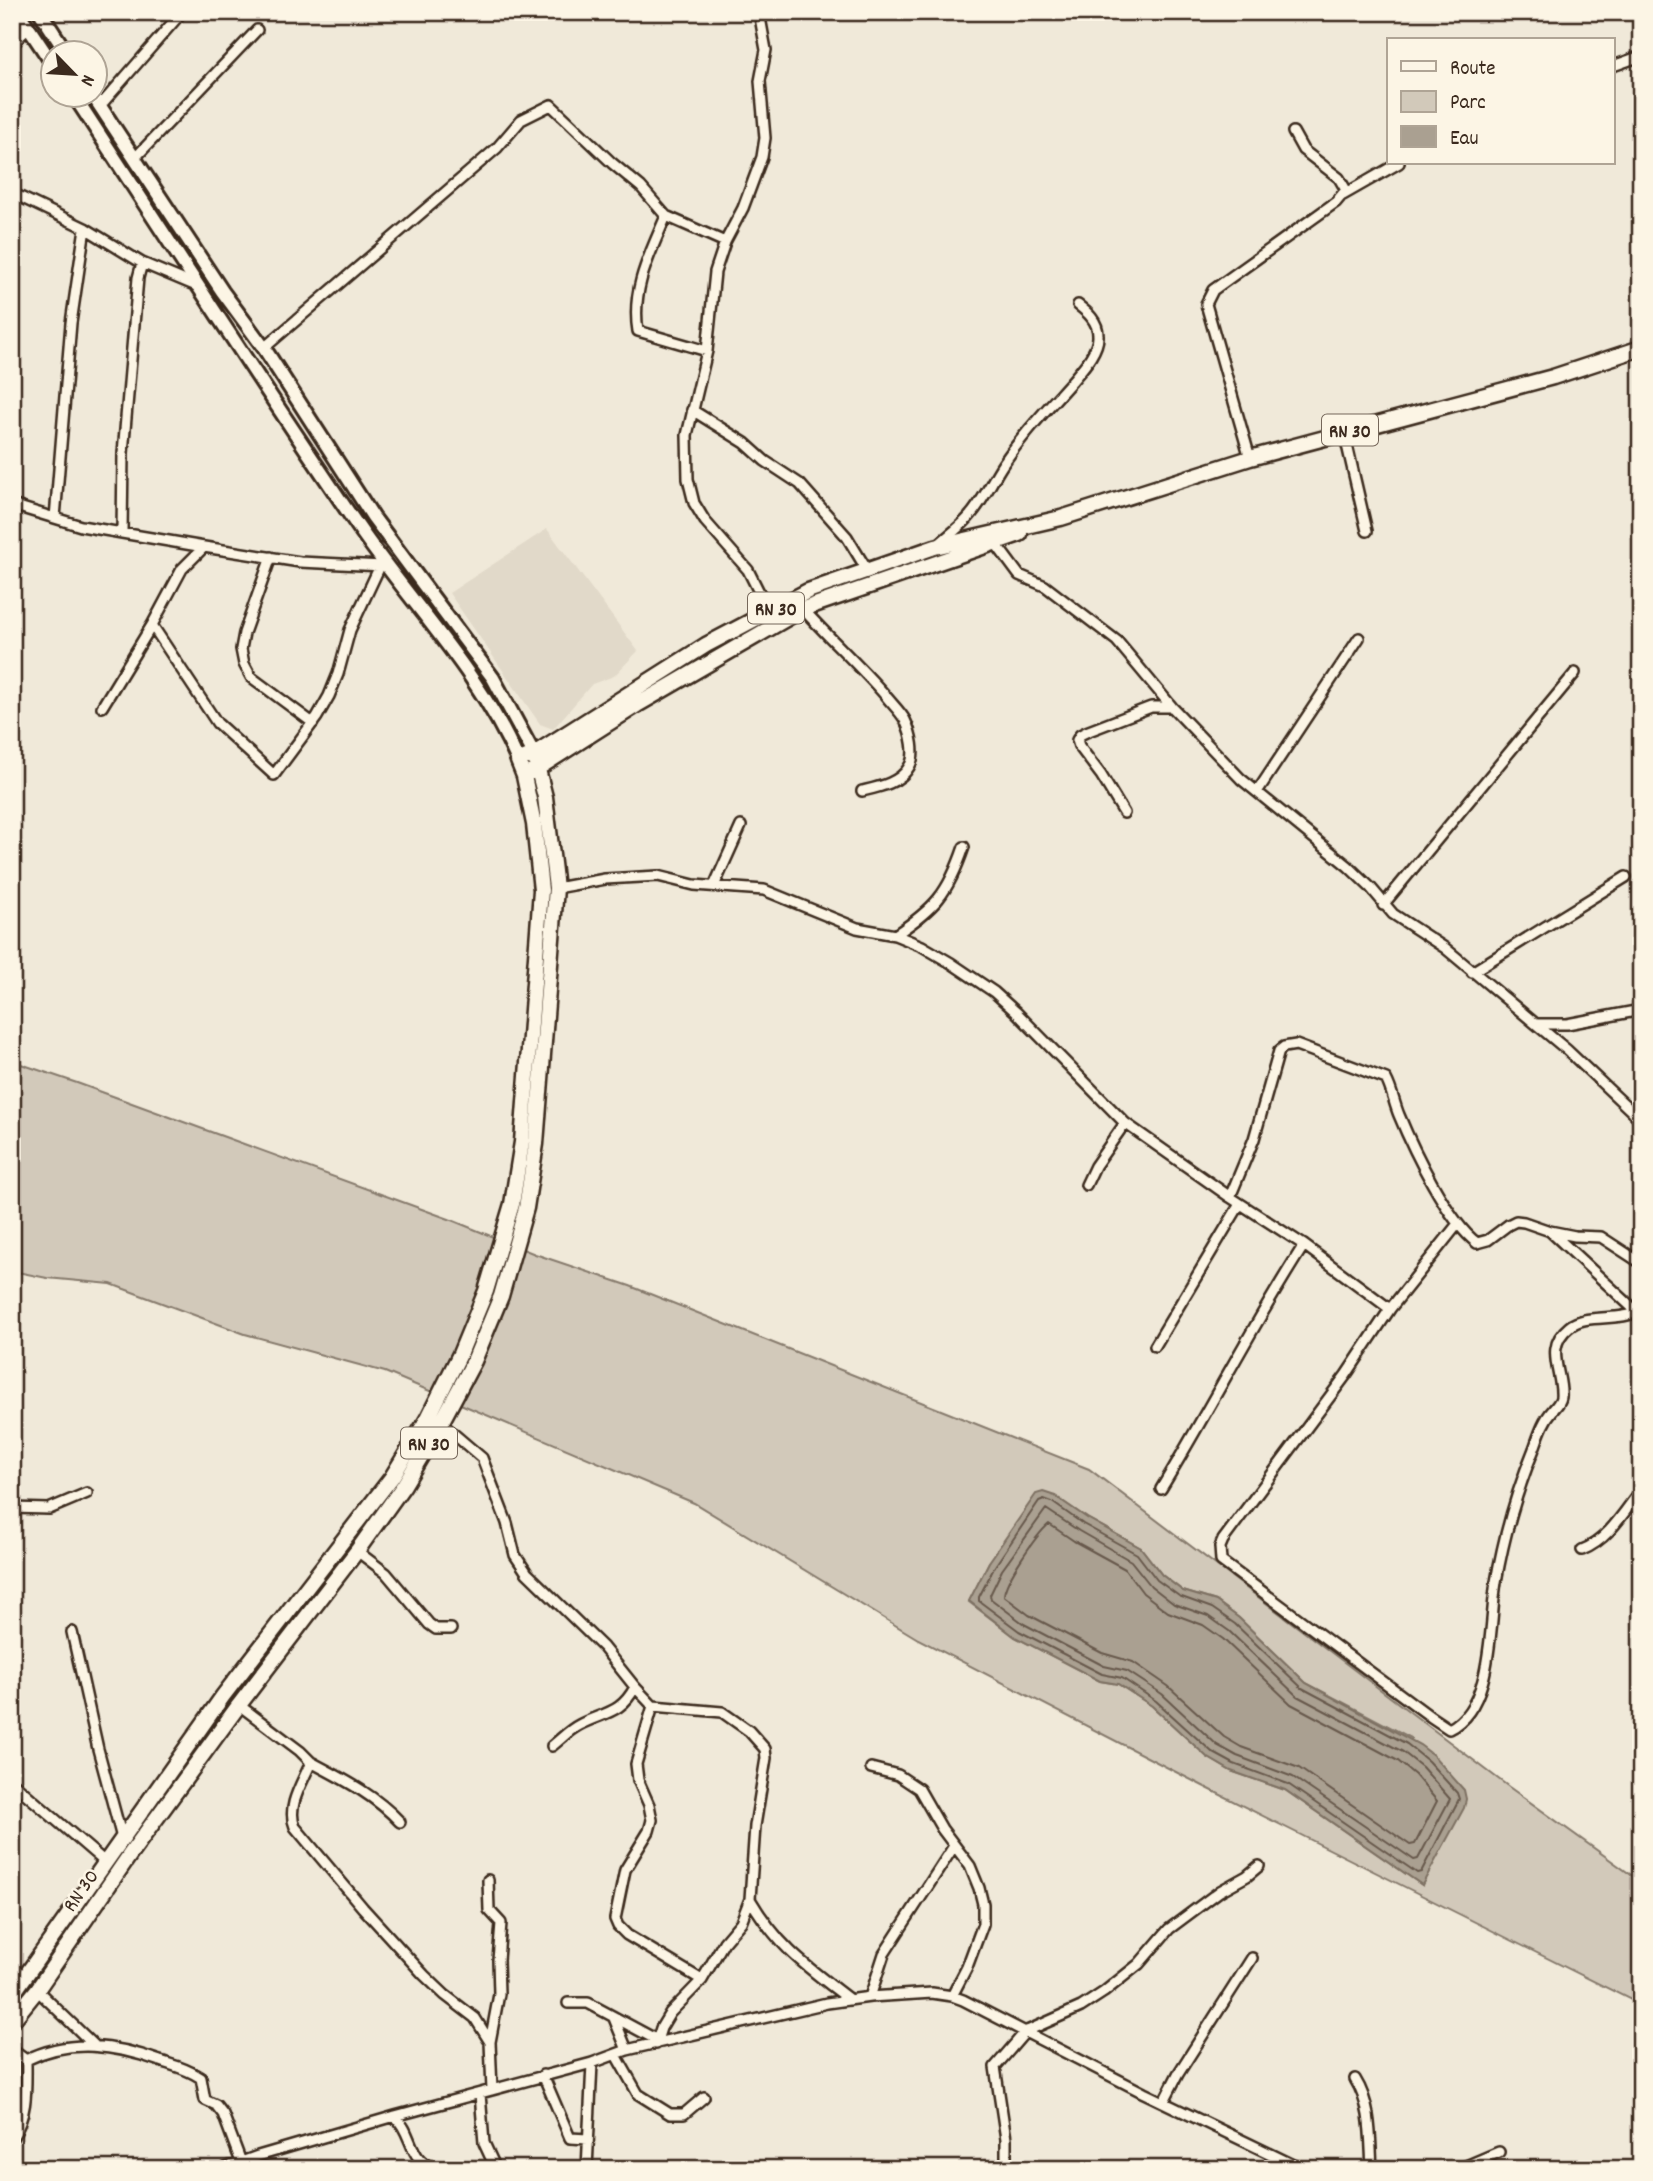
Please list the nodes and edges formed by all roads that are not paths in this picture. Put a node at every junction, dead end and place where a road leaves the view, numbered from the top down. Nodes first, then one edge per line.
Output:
1 (19, 12) edge
2 (40, 12) edge
3 (182, 12) edge
4 (758, 12) edge
5 (29, 28) junction
6 (257, 30) dead end
7 (57, 38) edge
8 (38, 42) edge
9 (12, 47) edge
10 (1641, 56) edge
11 (1614, 66) edge
12 (108, 97) edge
13 (82, 108) edge
14 (101, 108) edge
15 (1293, 132) dead end
16 (134, 159) junction
17 (1397, 164) edge
18 (12, 193) edge
19 (1343, 195) junction
20 (666, 216) junction
21 (85, 228) junction
22 (725, 242) junction
23 (142, 263) junction
24 (200, 288) junction
25 (1078, 305) dead end
26 (264, 348) junction
27 (1641, 348) edge
28 (707, 351) junction
29 (692, 410) junction
30 (1345, 432) junction
31 (1250, 458) junction
32 (12, 505) edge
33 (55, 518) junction
34 (1060, 518) junction
35 (1367, 531) dead end
36 (122, 533) junction
37 (996, 544) junction
38 (204, 547) junction
39 (935, 547) junction
40 (271, 557) junction
41 (383, 566) junction
42 (867, 570) junction
43 (803, 609) junction
44 (769, 612) junction
45 (152, 625) junction
46 (1359, 638) dead end
47 (1575, 673) dead end
48 (1156, 687) junction
49 (103, 707) dead end
50 (1151, 707) junction
51 (1172, 707) junction
52 (313, 723) junction
53 (534, 754) junction
54 (518, 761) junction
55 (539, 769) junction
56 (524, 776) junction
57 (862, 791) dead end
58 (1257, 792) junction
59 (1124, 813) dead end
60 (741, 826) dead end
61 (964, 847) dead end
62 (1626, 877) dead end
63 (714, 886) junction
64 (556, 888) junction
65 (1383, 905) junction
66 (895, 935) junction
67 (1472, 972) junction
68 (1641, 1010) edge
69 (1535, 1024) junction
70 (1641, 1120) edge
71 (1125, 1123) junction
72 (1086, 1185) dead end
73 (1230, 1198) junction
74 (1240, 1204) junction
75 (1457, 1225) junction
76 (1550, 1231) junction
77 (1304, 1245) junction
78 (1641, 1263) edge
79 (1390, 1309) junction
80 (1639, 1311) edge
81 (1155, 1346) dead end
82 (441, 1423) junction
83 (1161, 1489) dead end
84 (1641, 1490) edge
85 (87, 1493) dead end
86 (12, 1508) edge
87 (1582, 1550) dead end
88 (357, 1551) junction
89 (451, 1629) dead end
90 (72, 1632) dead end
91 (635, 1687) junction
92 (239, 1705) junction
93 (653, 1706) junction
94 (552, 1746) dead end
95 (311, 1762) junction
96 (871, 1768) dead end
97 (12, 1782) edge
98 (400, 1822) dead end
99 (122, 1838) junction
100 (954, 1846) junction
101 (106, 1863) junction
102 (1259, 1866) dead end
103 (488, 1880) dead end
104 (750, 1899) junction
105 (1252, 1958) dead end
106 (702, 1980) junction
107 (37, 1990) junction
108 (12, 1995) edge
109 (952, 1996) junction
110 (870, 1997) junction
111 (850, 2000) junction
112 (568, 2003) dead end
113 (614, 2018) junction
114 (12, 2021) edge
115 (1026, 2031) junction
116 (490, 2042) junction
117 (657, 2042) junction
118 (94, 2045) junction
119 (12, 2050) edge
120 (626, 2050) junction
121 (616, 2055) junction
122 (26, 2060) junction
123 (592, 2063) junction
124 (543, 2075) junction
125 (1355, 2079) dead end
126 (492, 2090) junction
127 (480, 2094) junction
128 (704, 2097) dead end
129 (1164, 2101) junction
130 (395, 2116) junction
131 (12, 2138) edge
132 (588, 2139) junction
133 (1499, 2152) dead end
134 (241, 2162) junction
135 (222, 2169) edge
136 (438, 2169) edge
137 (496, 2169) edge
138 (587, 2169) edge
139 (1006, 2169) edge
140 (1302, 2169) edge
141 (1372, 2169) edge
142 (1459, 2169) edge

1 - 5 street
2 - 7 street
3 - 12 street
4 - 22 street
5 - 8 street
5 - 9 street
6 - 16 street
10 - 11 street
13 - 24 street
14 - 16 street
15 - 19 street
16 - 26 street
17 - 19 street
18 - 21 street
19 - 31 street
20 - 22 street
20 - 26 street
20 - 28 street
21 - 23 street
21 - 33 street
22 - 28 street
23 - 24 street
23 - 36 street
24 - 41 street
25 - 39 street
26 - 53 street
27 - 30 main road, RN 30
28 - 29 street
29 - 42 street
29 - 44 street
30 - 31 main road, RN 30
30 - 35 street
31 - 34 main road, RN 30
32 - 33 street
33 - 36 street
34 - 37 main road, RN 30
34 - 39 main road, RN 30
36 - 38 street
37 - 43 main road, RN 30
37 - 48 street
38 - 40 street
38 - 45 street
39 - 42 main road, RN 30
40 - 41 street
40 - 52 street
41 - 52 street
41 - 54 street
42 - 44 main road, RN 30
43 - 55 main road, RN 30
43 - 57 street
44 - 53 main road, RN 30
45 - 49 street
45 - 52 street
46 - 58 street
47 - 65 street
48 - 50 street
48 - 51 street
50 - 51 street
50 - 59 street
51 - 58 street
53 - 54 main road, RN 30
53 - 55 main road, RN 30 / RN 30
54 - 56 main road, RN 30
55 - 56 main road, RN 30
55 - 64 main road, RN 30 / RN 30
56 - 99 main road, RN 30
58 - 65 street
60 - 63 street
61 - 66 street
62 - 67 street
63 - 64 street
63 - 66 street
64 - 82 main road, RN 30 / RN 30
65 - 67 street
66 - 71 street
67 - 69 street
68 - 69 street
69 - 70 street
71 - 72 street
71 - 73 street
73 - 74 street
73 - 75 street
74 - 77 street
74 - 81 street
75 - 76 street
75 - 79 street
76 - 78 street
76 - 80 street
77 - 79 street
77 - 83 street
79 - 80 street
82 - 88 main road, RN 30 / RN 30
82 - 91 street
84 - 87 street
85 - 86 street
88 - 89 street
88 - 92 main road, RN 30 / RN 30
90 - 99 street
91 - 93 street
91 - 94 street
92 - 95 street
92 - 107 main road, RN 30 / RN 30
93 - 104 street
93 - 106 street
95 - 98 street
95 - 116 street
96 - 100 street
97 - 101 street
99 - 101 main road, RN 30
100 - 109 street
100 - 110 street
101 - 108 main road, RN 30
102 - 115 street
103 - 116 street
104 - 106 street
104 - 111 street
105 - 129 street
106 - 117 street
107 - 114 main road, RN 30 / RN 30
107 - 118 street
109 - 110 street
109 - 115 street
110 - 111 street
111 - 117 street
112 - 113 street
113 - 117 street
113 - 120 street
115 - 129 street
115 - 139 street
116 - 126 street
117 - 120 street
118 - 122 street
118 - 134 street
119 - 122 street
120 - 121 street
121 - 123 street
121 - 128 street
122 - 131 street
123 - 124 street
123 - 132 street
124 - 126 street
124 - 132 street
125 - 141 street
126 - 127 street
127 - 130 street
127 - 137 street
129 - 140 street
130 - 134 street
130 - 136 street
132 - 138 street
133 - 142 street
134 - 135 street

